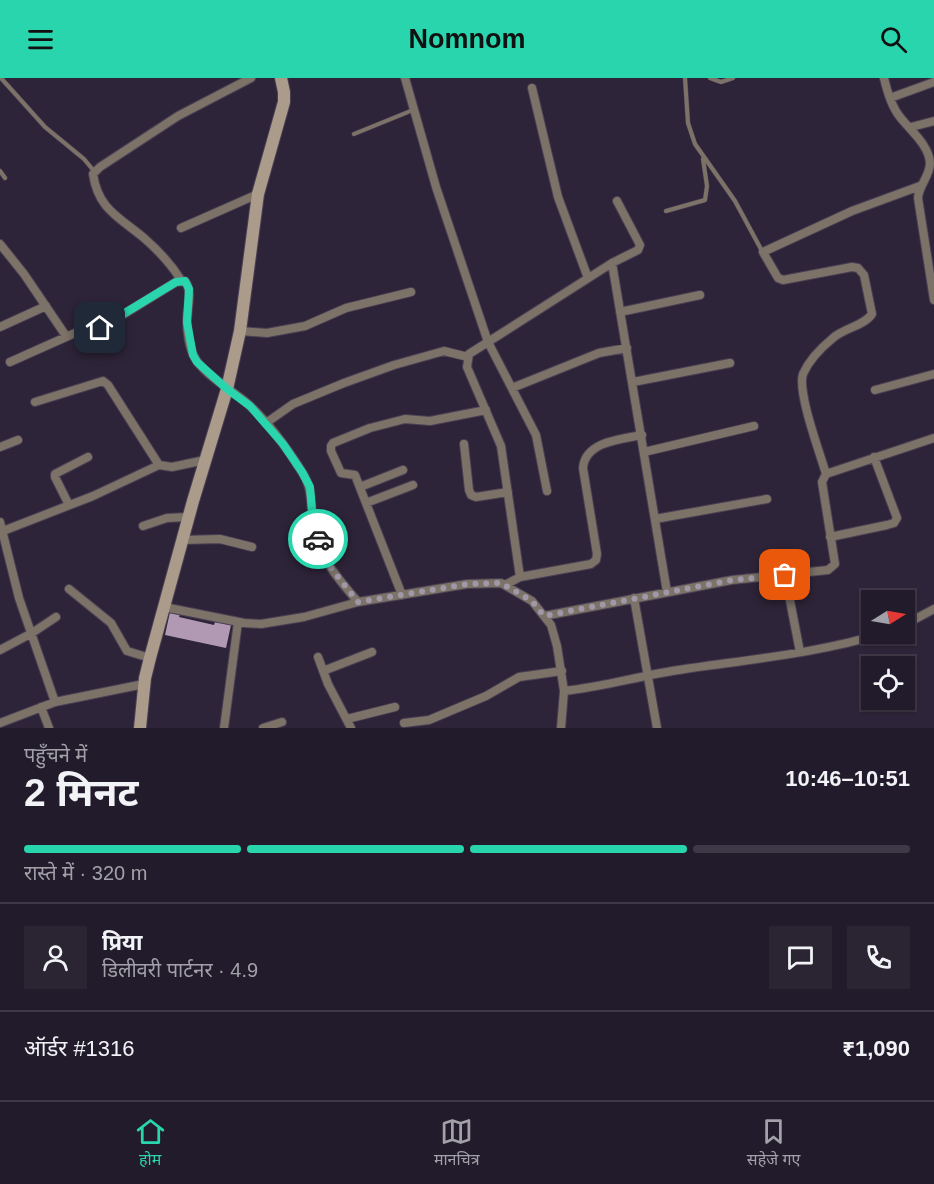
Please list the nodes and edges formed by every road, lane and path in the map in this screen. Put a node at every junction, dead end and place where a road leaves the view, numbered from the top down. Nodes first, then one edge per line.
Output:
1 (1, 78) edge
2 (251, 78) edge
3 (405, 78) edge
4 (684, 78) edge
5 (710, 78) edge
6 (733, 78) edge
7 (884, 78) edge
8 (283, 80) edge
9 (934, 82) edge
10 (532, 88) dead end
11 (890, 98) junction
12 (414, 110) junction
13 (934, 121) edge
14 (911, 127) junction
15 (354, 134) dead end
16 (703, 155) junction
17 (0, 171) edge
18 (94, 171) junction
19 (5, 178) dead end
20 (920, 186) junction
21 (258, 195) junction
22 (617, 201) dead end
23 (666, 211) dead end
24 (181, 228) dead end
25 (0, 244) edge
26 (763, 252) junction
27 (612, 263) junction
28 (588, 278) junction
29 (181, 280) junction
30 (411, 292) dead end
31 (700, 295) dead end
32 (934, 300) edge
33 (46, 306) junction
34 (620, 312) junction
35 (0, 327) edge
36 (240, 331) junction
37 (66, 336) junction
38 (488, 342) junction
39 (627, 348) junction
40 (468, 357) junction
41 (10, 362) dead end
42 (730, 363) dead end
43 (934, 375) edge
44 (633, 382) junction
45 (512, 388) junction
46 (227, 389) junction
47 (875, 390) dead end
48 (34, 402) dead end
49 (486, 410) junction
50 (266, 423) junction
51 (754, 426) dead end
52 (642, 435) junction
53 (934, 438) edge
54 (18, 440) dead end
55 (464, 444) dead end
56 (0, 447) edge
57 (644, 452) junction
58 (88, 457) dead end
59 (874, 457) junction
60 (205, 460) junction
61 (159, 465) junction
62 (403, 470) dead end
63 (826, 474) junction
64 (413, 485) dead end
65 (360, 487) junction
66 (547, 491) dead end
67 (508, 492) junction
68 (767, 499) dead end
69 (366, 503) junction
70 (69, 505) junction
71 (188, 517) junction
72 (655, 519) junction
73 (0, 522) edge
74 (143, 526) dead end
75 (3, 531) junction
76 (830, 537) junction
77 (182, 540) junction
78 (252, 547) dead end
79 (785, 575) junction
80 (520, 577) junction
81 (505, 585) junction
82 (69, 589) dead end
83 (668, 592) junction
84 (402, 595) junction
85 (634, 598) junction
86 (358, 602) junction
87 (164, 608) junction
88 (934, 609) edge
89 (544, 616) junction
90 (56, 617) dead end
91 (915, 619) edge
92 (238, 622) junction
93 (32, 633) junction
94 (861, 638) edge
95 (0, 650) edge
96 (372, 652) dead end
97 (800, 652) junction
98 (318, 657) dead end
99 (150, 658) junction
100 (323, 671) junction
101 (562, 671) junction
102 (648, 675) junction
103 (144, 684) junction
104 (564, 691) junction
105 (55, 702) junction
106 (41, 707) junction
107 (395, 707) dead end
108 (282, 722) dead end
109 (0, 723) edge
110 (404, 723) dead end
111 (349, 724) edge
112 (49, 728) edge
113 (140, 728) edge
114 (224, 728) edge
115 (262, 728) edge
116 (561, 728) edge
117 (657, 728) edge

1 - 18 lane
2 - 18 street
3 - 12 street
4 - 16 lane
5 - 6 lane
7 - 11 street
8 - 21 street
9 - 11 street
10 - 28 street
11 - 14 street
12 - 15 lane
12 - 38 street
13 - 14 street
14 - 20 street
16 - 23 lane
16 - 26 lane
17 - 19 lane
18 - 29 street
20 - 26 street
20 - 32 street
21 - 24 street
21 - 36 street
22 - 27 street
25 - 33 street
26 - 63 street
27 - 28 street
27 - 34 street
28 - 38 street
29 - 37 street
29 - 46 street
30 - 36 street
31 - 34 street
33 - 35 street
33 - 37 street
34 - 39 street
36 - 46 street
37 - 41 street
38 - 40 street
38 - 45 street
39 - 44 street
39 - 45 street
40 - 49 street
40 - 50 street
42 - 44 street
43 - 47 street
44 - 52 street
45 - 66 street
46 - 50 street
46 - 60 street
48 - 61 street
49 - 65 street
49 - 67 street
50 - 86 street
51 - 57 street
52 - 57 street
52 - 80 street
53 - 59 street
54 - 56 street
55 - 67 street
57 - 72 street
58 - 70 street
59 - 63 street
59 - 76 street
60 - 61 street
60 - 71 street
61 - 70 street
62 - 65 street
63 - 76 street
64 - 69 street
65 - 69 street
67 - 80 street
68 - 72 street
69 - 84 street
70 - 75 street
71 - 74 street
71 - 77 street
72 - 83 street
73 - 75 street
75 - 93 street
76 - 79 street
77 - 78 street
77 - 87 street
79 - 83 street
79 - 97 street
80 - 81 street
81 - 84 street
81 - 89 street
82 - 99 street
83 - 85 street
84 - 86 street
85 - 89 street
85 - 102 street
86 - 92 street
87 - 92 street
87 - 99 street
88 - 91 street
89 - 101 street
90 - 93 street
92 - 114 street
93 - 95 street
93 - 105 street
94 - 97 street
96 - 100 street
97 - 102 street
98 - 100 street
99 - 103 street
100 - 111 street
101 - 104 street
101 - 110 street
102 - 104 street
102 - 117 street
103 - 105 street
103 - 113 street
104 - 116 street
105 - 106 street
106 - 109 street
106 - 112 street
107 - 111 street
108 - 115 street

